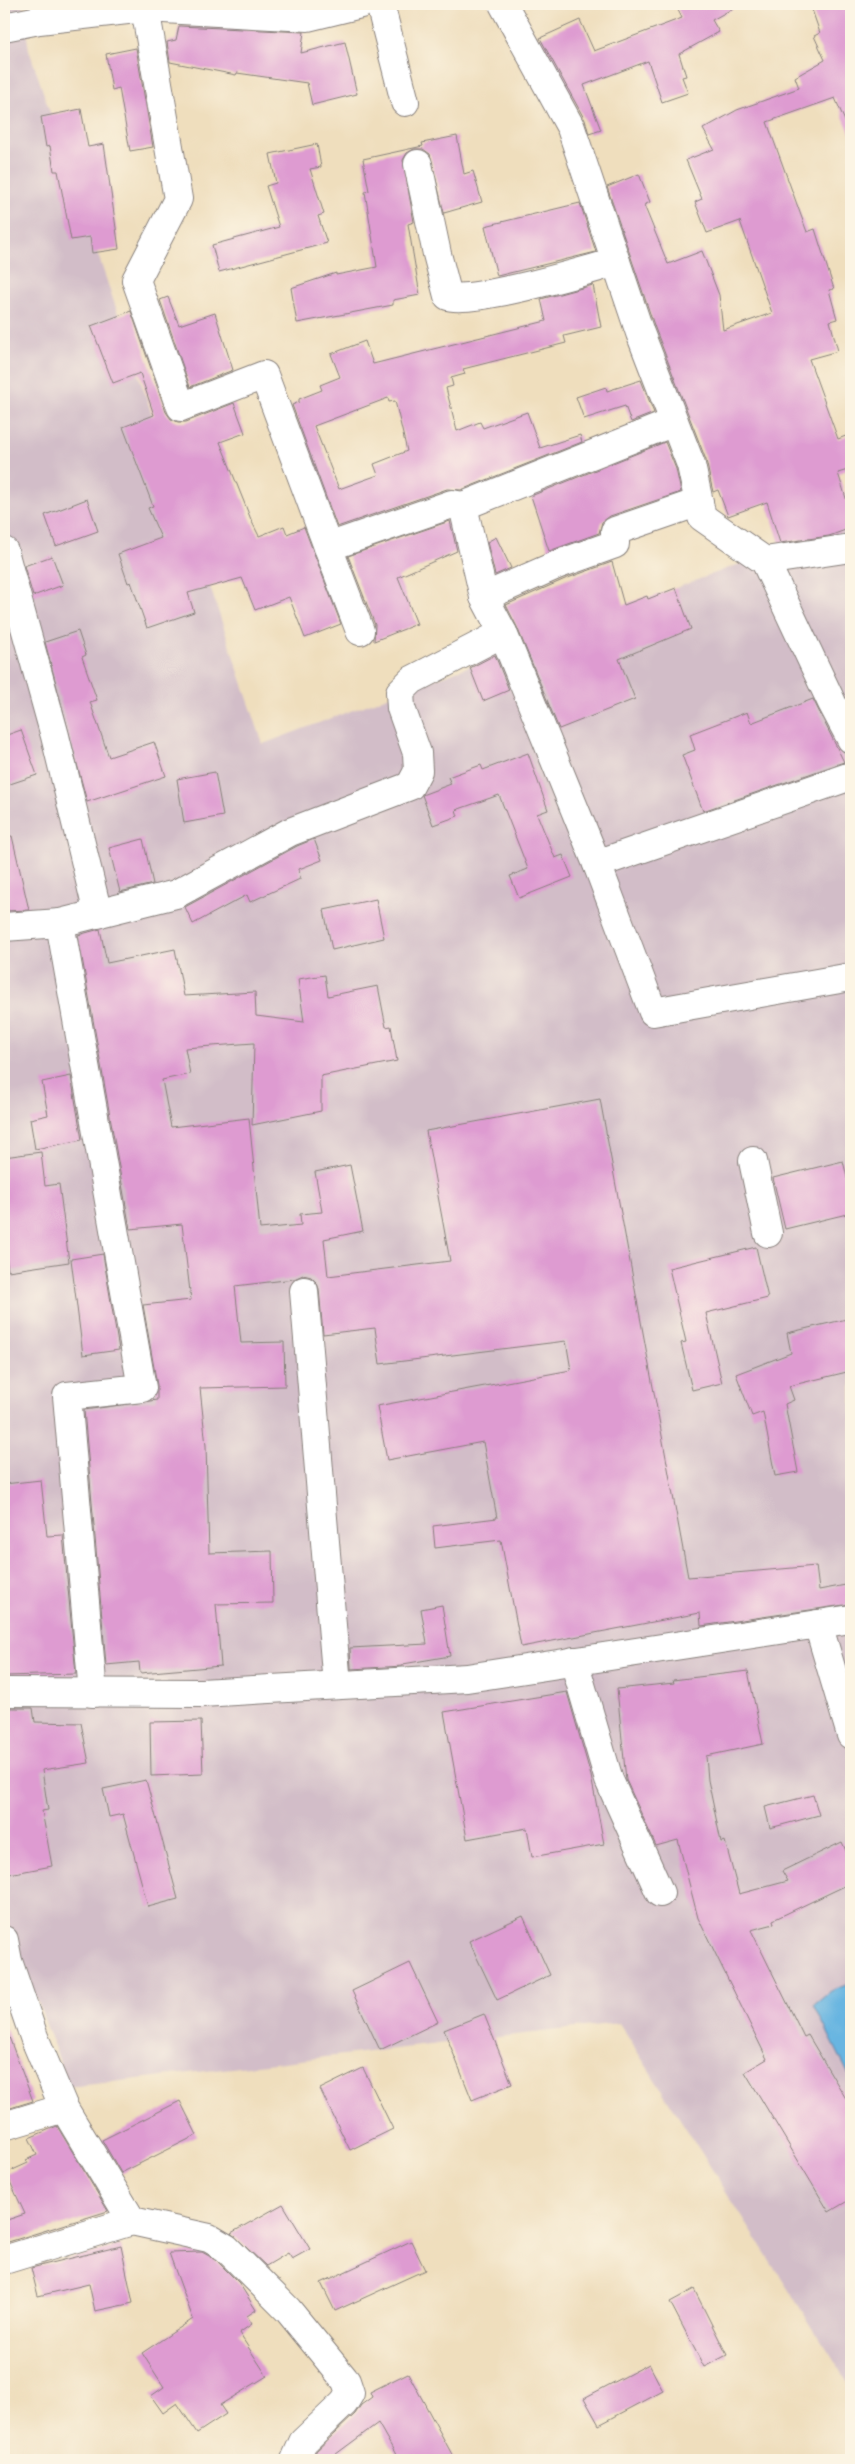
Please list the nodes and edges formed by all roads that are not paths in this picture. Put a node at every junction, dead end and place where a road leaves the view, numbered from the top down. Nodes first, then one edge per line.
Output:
1 (361, 4) edge
2 (380, 4) edge
3 (503, 4) edge
4 (130, 7) edge
5 (306, 10) edge
6 (4, 27) edge
7 (406, 102) dead end
8 (418, 164) dead end
9 (616, 262) junction
10 (674, 422) junction
11 (699, 502) junction
12 (463, 506) junction
13 (328, 547) junction
14 (851, 548) edge
15 (4, 551) edge
16 (765, 561) junction
17 (484, 597) junction
18 (360, 631) dead end
19 (503, 633) junction
20 (851, 739) edge
21 (851, 776) edge
22 (597, 864) junction
23 (98, 914) junction
24 (60, 923) junction
25 (4, 927) edge
26 (851, 976) edge
27 (753, 1161) dead end
28 (768, 1233) dead end
29 (304, 1291) dead end
30 (851, 1619) edge
31 (818, 1624) junction
32 (574, 1661) junction
33 (337, 1685) junction
34 (4, 1692) edge
35 (93, 1693) junction
36 (851, 1735) edge
37 (660, 1893) dead end
38 (4, 1940) edge
39 (64, 2108) junction
40 (4, 2126) edge
41 (132, 2221) junction
42 (4, 2260) edge
43 (295, 2460) edge

1 - 5 street
2 - 7 street
3 - 9 street
4 - 5 street
4 - 6 street
4 - 13 street
8 - 9 street
9 - 10 street
10 - 11 street
10 - 12 street
11 - 16 street
11 - 17 street
12 - 13 street
12 - 17 street
13 - 18 street
14 - 16 street
15 - 23 street
16 - 20 street
17 - 19 street
19 - 22 street
19 - 23 street
21 - 22 street
22 - 26 street
23 - 24 street
24 - 25 street
24 - 35 street
27 - 28 street
29 - 33 street
30 - 31 street
31 - 32 street
31 - 36 street
32 - 33 street
32 - 37 street
33 - 35 street
34 - 35 street
38 - 39 street
39 - 40 street
39 - 41 street
41 - 42 street
41 - 43 street

